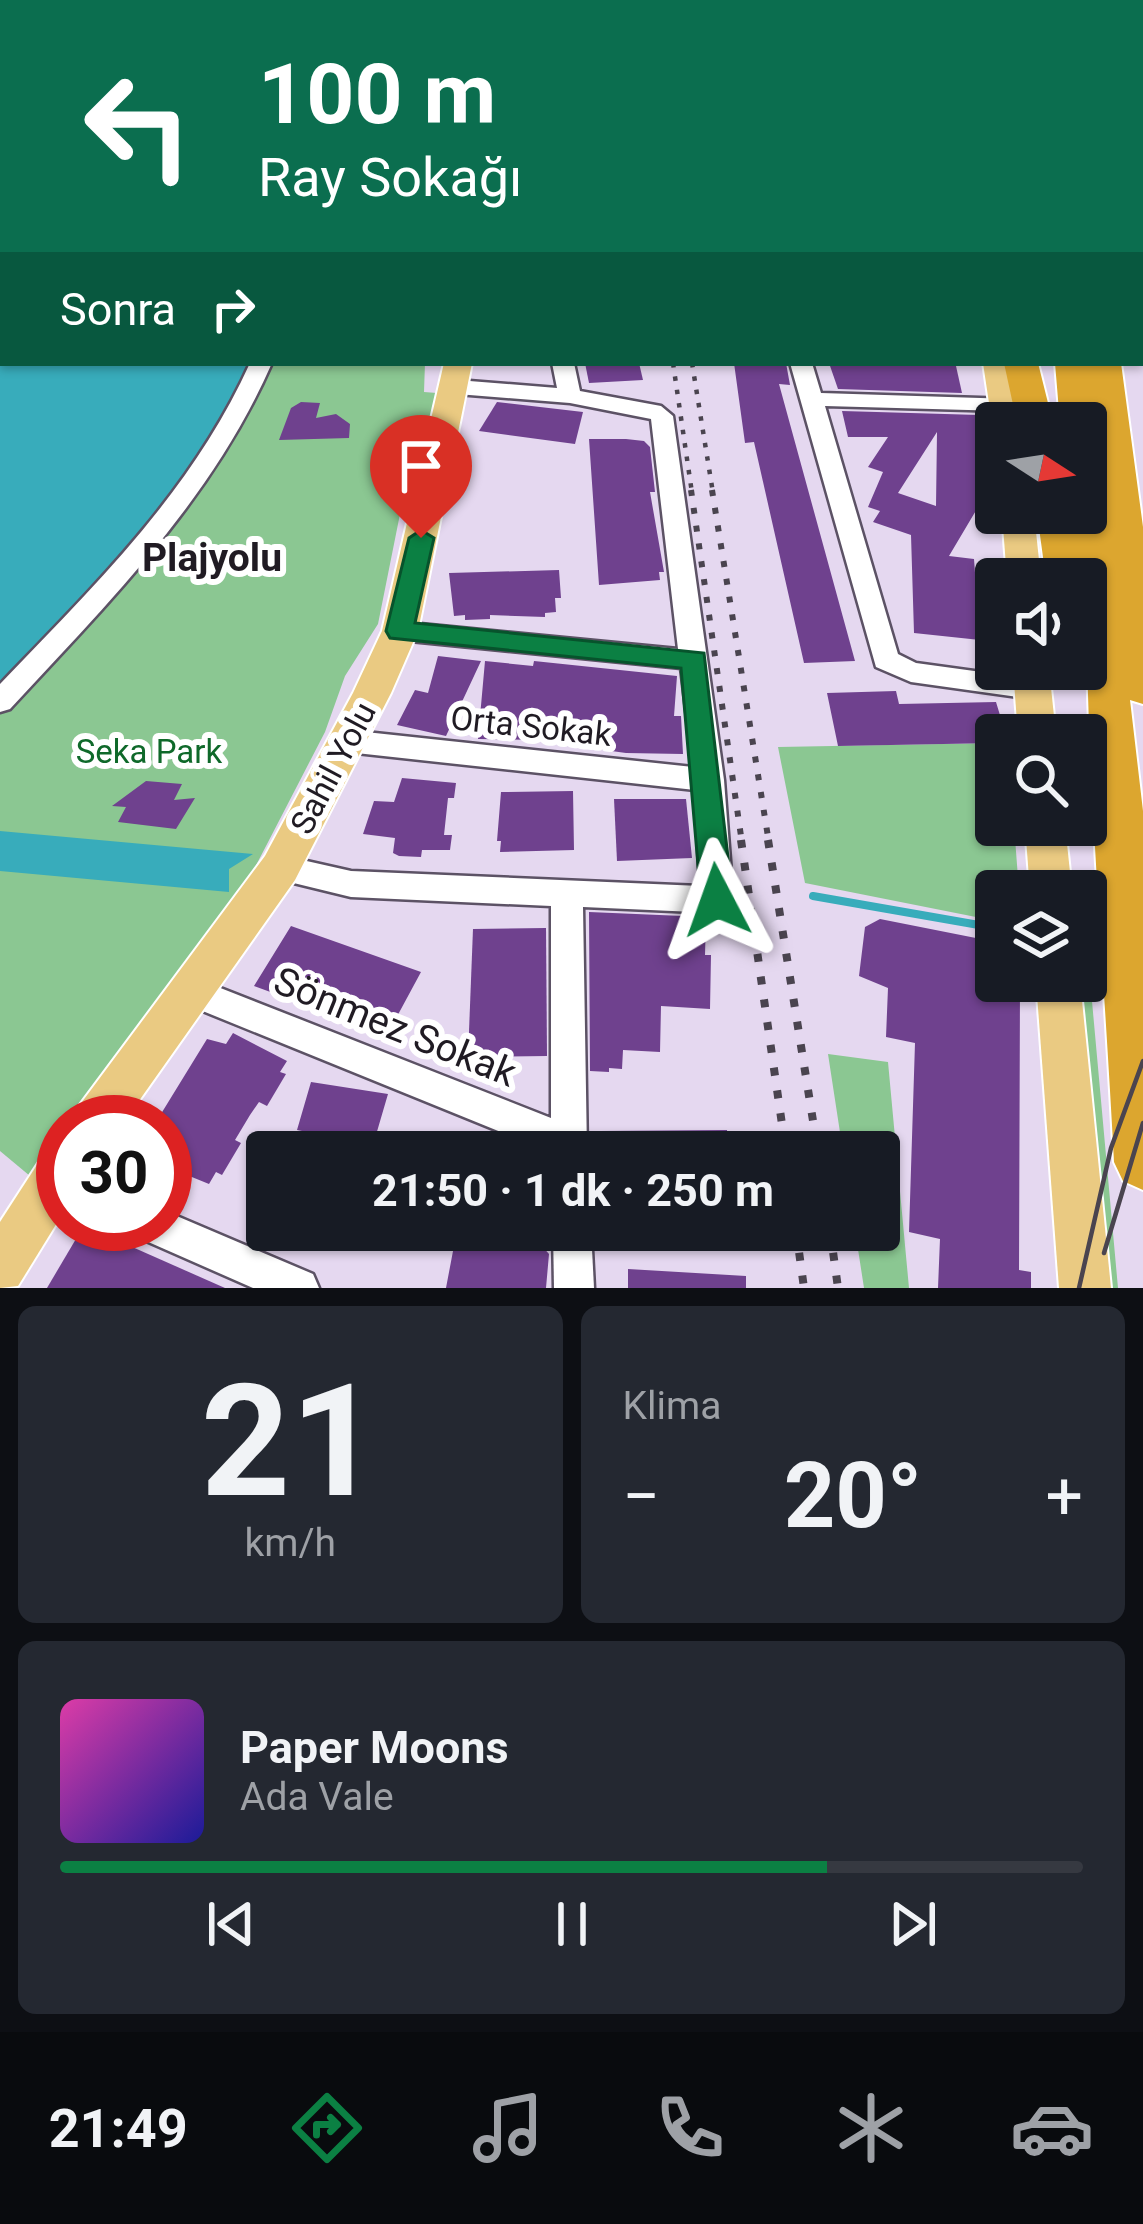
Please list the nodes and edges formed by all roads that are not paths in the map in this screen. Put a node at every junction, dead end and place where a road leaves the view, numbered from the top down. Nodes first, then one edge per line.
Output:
1 (260, 366) edge
2 (564, 366) edge
3 (802, 366) edge
4 (997, 366) edge
5 (1022, 366) edge
6 (1072, 366) edge
7 (1104, 366) edge
8 (1116, 366) edge
9 (457, 375) edge
10 (570, 396) junction
11 (811, 399) junction
12 (1003, 402) edge
13 (1030, 402) edge
14 (1076, 402) edge
15 (975, 412) edge
16 (1090, 534) edge
17 (1143, 627) edge
18 (400, 631) junction
19 (694, 660) junction
20 (975, 674) edge
21 (1143, 688) edge
22 (1050, 690) edge
23 (0, 702) edge
24 (346, 741) junction
25 (709, 780) junction
26 (280, 868) junction
27 (567, 893) junction
28 (190, 991) junction
29 (1060, 1002) edge
30 (115, 1095) edge
31 (529, 1131) edge
32 (568, 1131) edge
33 (1143, 1162) edge
34 (1143, 1173) edge
35 (36, 1215) edge
36 (192, 1242) edge
37 (573, 1251) edge
38 (0, 1268) edge
39 (299, 1288) edge
40 (574, 1288) edge
41 (1085, 1288) edge

1 - 23 street
2 - 10 street
3 - 11 street
4 - 12 main road
5 - 13 highway
6 - 14 highway
7 - 21 highway
8 - 17 highway
9 - 10 street
9 - 18 main road, Sahil Yolu
10 - 19 street
11 - 15 street
11 - 20 street
16 - 33 highway
18 - 19 street
18 - 24 main road, Sahil Yolu
19 - 25 street
22 - 34 highway
24 - 25 street, Orta Sokak
24 - 26 main road, Sahil Yolu
25 - 27 street
26 - 27 street
26 - 28 main road, Sahil Yolu
27 - 32 street
28 - 30 main road, Sahil Yolu
28 - 31 street, Sönmez Sokak
29 - 41 main road
35 - 38 main road
36 - 39 street
37 - 40 street

